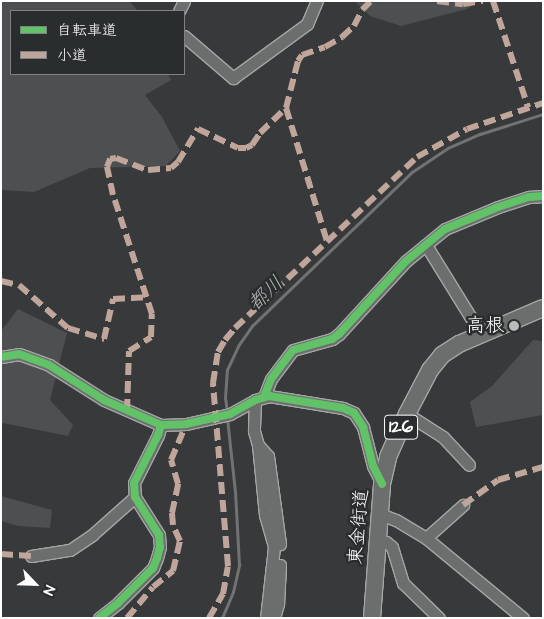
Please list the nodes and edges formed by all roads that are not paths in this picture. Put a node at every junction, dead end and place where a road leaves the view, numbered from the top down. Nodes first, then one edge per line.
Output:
1 (317, 1) edge
2 (185, 37) edge
3 (543, 196) edge
4 (426, 245) junction
5 (543, 308) edge
6 (481, 334) junction
7 (1, 357) edge
8 (259, 399) junction
9 (407, 414) junction
10 (161, 425) junction
11 (258, 445) junction
12 (469, 465) dead end
13 (382, 484) junction
14 (136, 497) junction
15 (463, 505) dead end
16 (380, 514) junction
17 (426, 538) junction
18 (378, 541) junction
19 (31, 556) dead end
20 (99, 618) edge
21 (266, 618) edge
22 (274, 618) edge
23 (372, 618) edge
24 (439, 618) edge
25 (523, 618) edge

1 - 2 street
3 - 4 street
4 - 6 street
4 - 8 street
5 - 6 highway, 東金街道 / 126
6 - 9 highway, 東金街道 / 126
7 - 10 street
8 - 10 street
8 - 11 street
8 - 13 street
9 - 12 street
9 - 13 highway, 東金街道 / 126
10 - 14 street
11 - 21 street
11 - 22 street
13 - 16 highway, 東金街道 / 126
14 - 19 street
14 - 20 street
15 - 17 street
16 - 17 street
16 - 18 highway, 東金街道 / 126
17 - 25 street
18 - 23 highway, 東金街道 / 126
18 - 24 street

